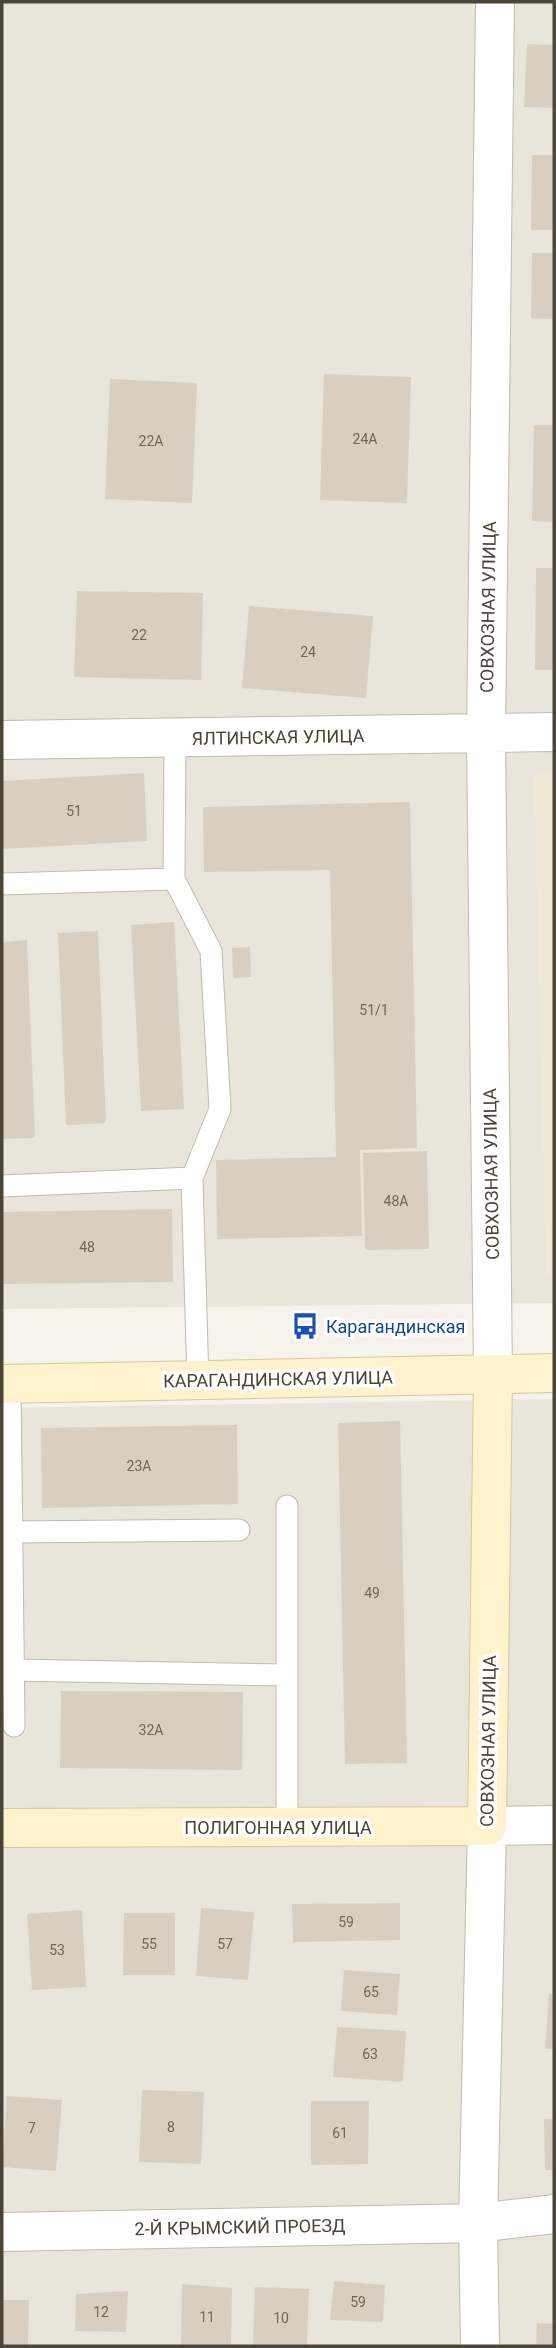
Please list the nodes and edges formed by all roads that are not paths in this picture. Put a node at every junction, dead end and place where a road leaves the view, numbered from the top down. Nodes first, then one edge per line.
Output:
1 (495, 2) edge
2 (554, 732) edge
3 (486, 734) junction
4 (175, 738) junction
5 (2, 740) edge
6 (174, 879) junction
7 (2, 884) edge
8 (192, 1178) junction
9 (2, 1186) edge
10 (554, 1373) edge
11 (493, 1375) junction
12 (198, 1381) junction
13 (6, 1384) edge
14 (287, 1506) dead end
15 (239, 1530) dead end
16 (11, 1532) junction
17 (13, 1670) junction
18 (287, 1675) junction
19 (14, 1726) dead end
20 (554, 1825) edge
21 (487, 1826) junction
22 (2, 1828) edge
23 (287, 1828) junction
24 (554, 2214) edge
25 (478, 2223) junction
26 (2, 2232) edge
27 (480, 2346) edge

1 - 3 street, СОВХОЗНАЯ УЛИЦА
2 - 3 street, ЯЛТИНСКАЯ УЛИЦА
3 - 4 street, ЯЛТИНСКАЯ УЛИЦА
3 - 11 street, СОВХОЗНАЯ УЛИЦА
4 - 5 street, ЯЛТИНСКАЯ УЛИЦА
4 - 6 lane
6 - 7 lane
6 - 8 lane
8 - 9 lane
8 - 12 lane
10 - 11 main road, КАРАГАНДИНСКАЯ УЛИЦА
11 - 12 main road, КАРАГАНДИНСКАЯ УЛИЦА
11 - 21 main road, СОВХОЗНАЯ УЛИЦА
12 - 13 main road, КАРАГАНДИНСКАЯ УЛИЦА
13 - 16 lane
14 - 18 lane
15 - 16 lane
16 - 17 lane
17 - 18 lane
17 - 19 lane
18 - 23 lane
20 - 21 street, ПОЛИГОННАЯ УЛИЦА
21 - 23 main road, ПОЛИГОННАЯ УЛИЦА
21 - 25 street, СОВХОЗНАЯ УЛИЦА
22 - 23 main road, ПОЛИГОННАЯ УЛИЦА
24 - 25 street, 2-Й КРЫМСКИЙ ПРОЕЗД
25 - 26 street, 2-Й КРЫМСКИЙ ПРОЕЗД
25 - 27 street, СОВХОЗНАЯ УЛИЦА

